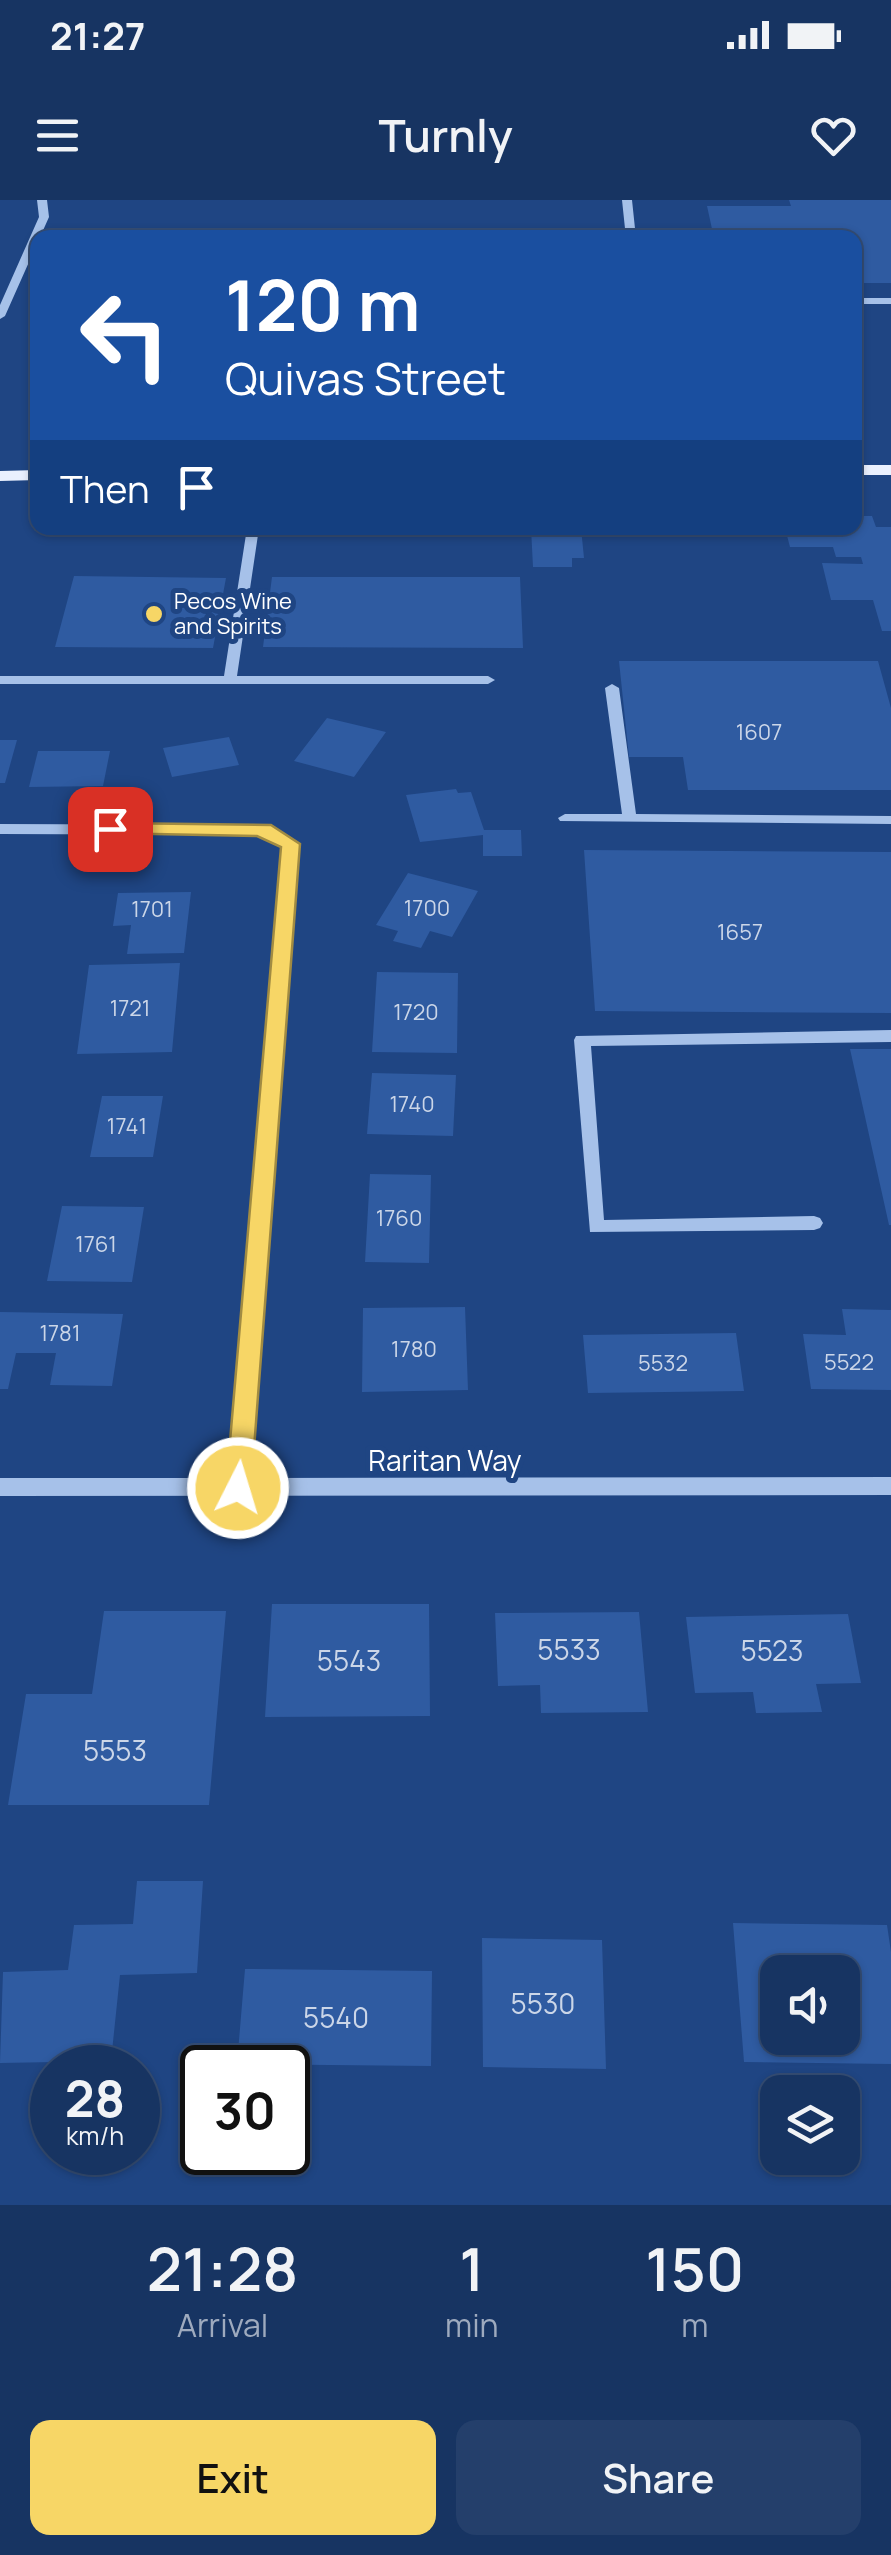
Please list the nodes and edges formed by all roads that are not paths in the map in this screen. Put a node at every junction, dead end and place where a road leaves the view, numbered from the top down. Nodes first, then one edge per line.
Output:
1 (42, 200) edge
2 (627, 200) edge
3 (38, 230) edge
4 (630, 230) edge
5 (30, 248) edge
6 (891, 301) edge
7 (862, 302) edge
8 (0, 316) edge
9 (862, 470) edge
10 (891, 470) edge
11 (30, 475) edge
12 (0, 476) edge
13 (253, 535) edge
14 (0, 680) edge
15 (230, 680) junction
16 (488, 680) dead end
17 (612, 688) dead end
18 (565, 818) dead end
19 (630, 819) junction
20 (891, 820) edge
21 (0, 829) edge
22 (891, 1036) edge
23 (814, 1224) dead end
24 (891, 1486) edge
25 (0, 1487) edge
26 (238, 1488) junction

1 - 3 street
2 - 4 street
5 - 8 street
6 - 7 street
9 - 10 main road
11 - 12 main road
13 - 15 street
14 - 15 street
15 - 16 street
17 - 19 street
18 - 19 street
19 - 20 street
21 - 26 street
22 - 23 street
24 - 26 street, Raritan Way
25 - 26 street, Raritan Way

